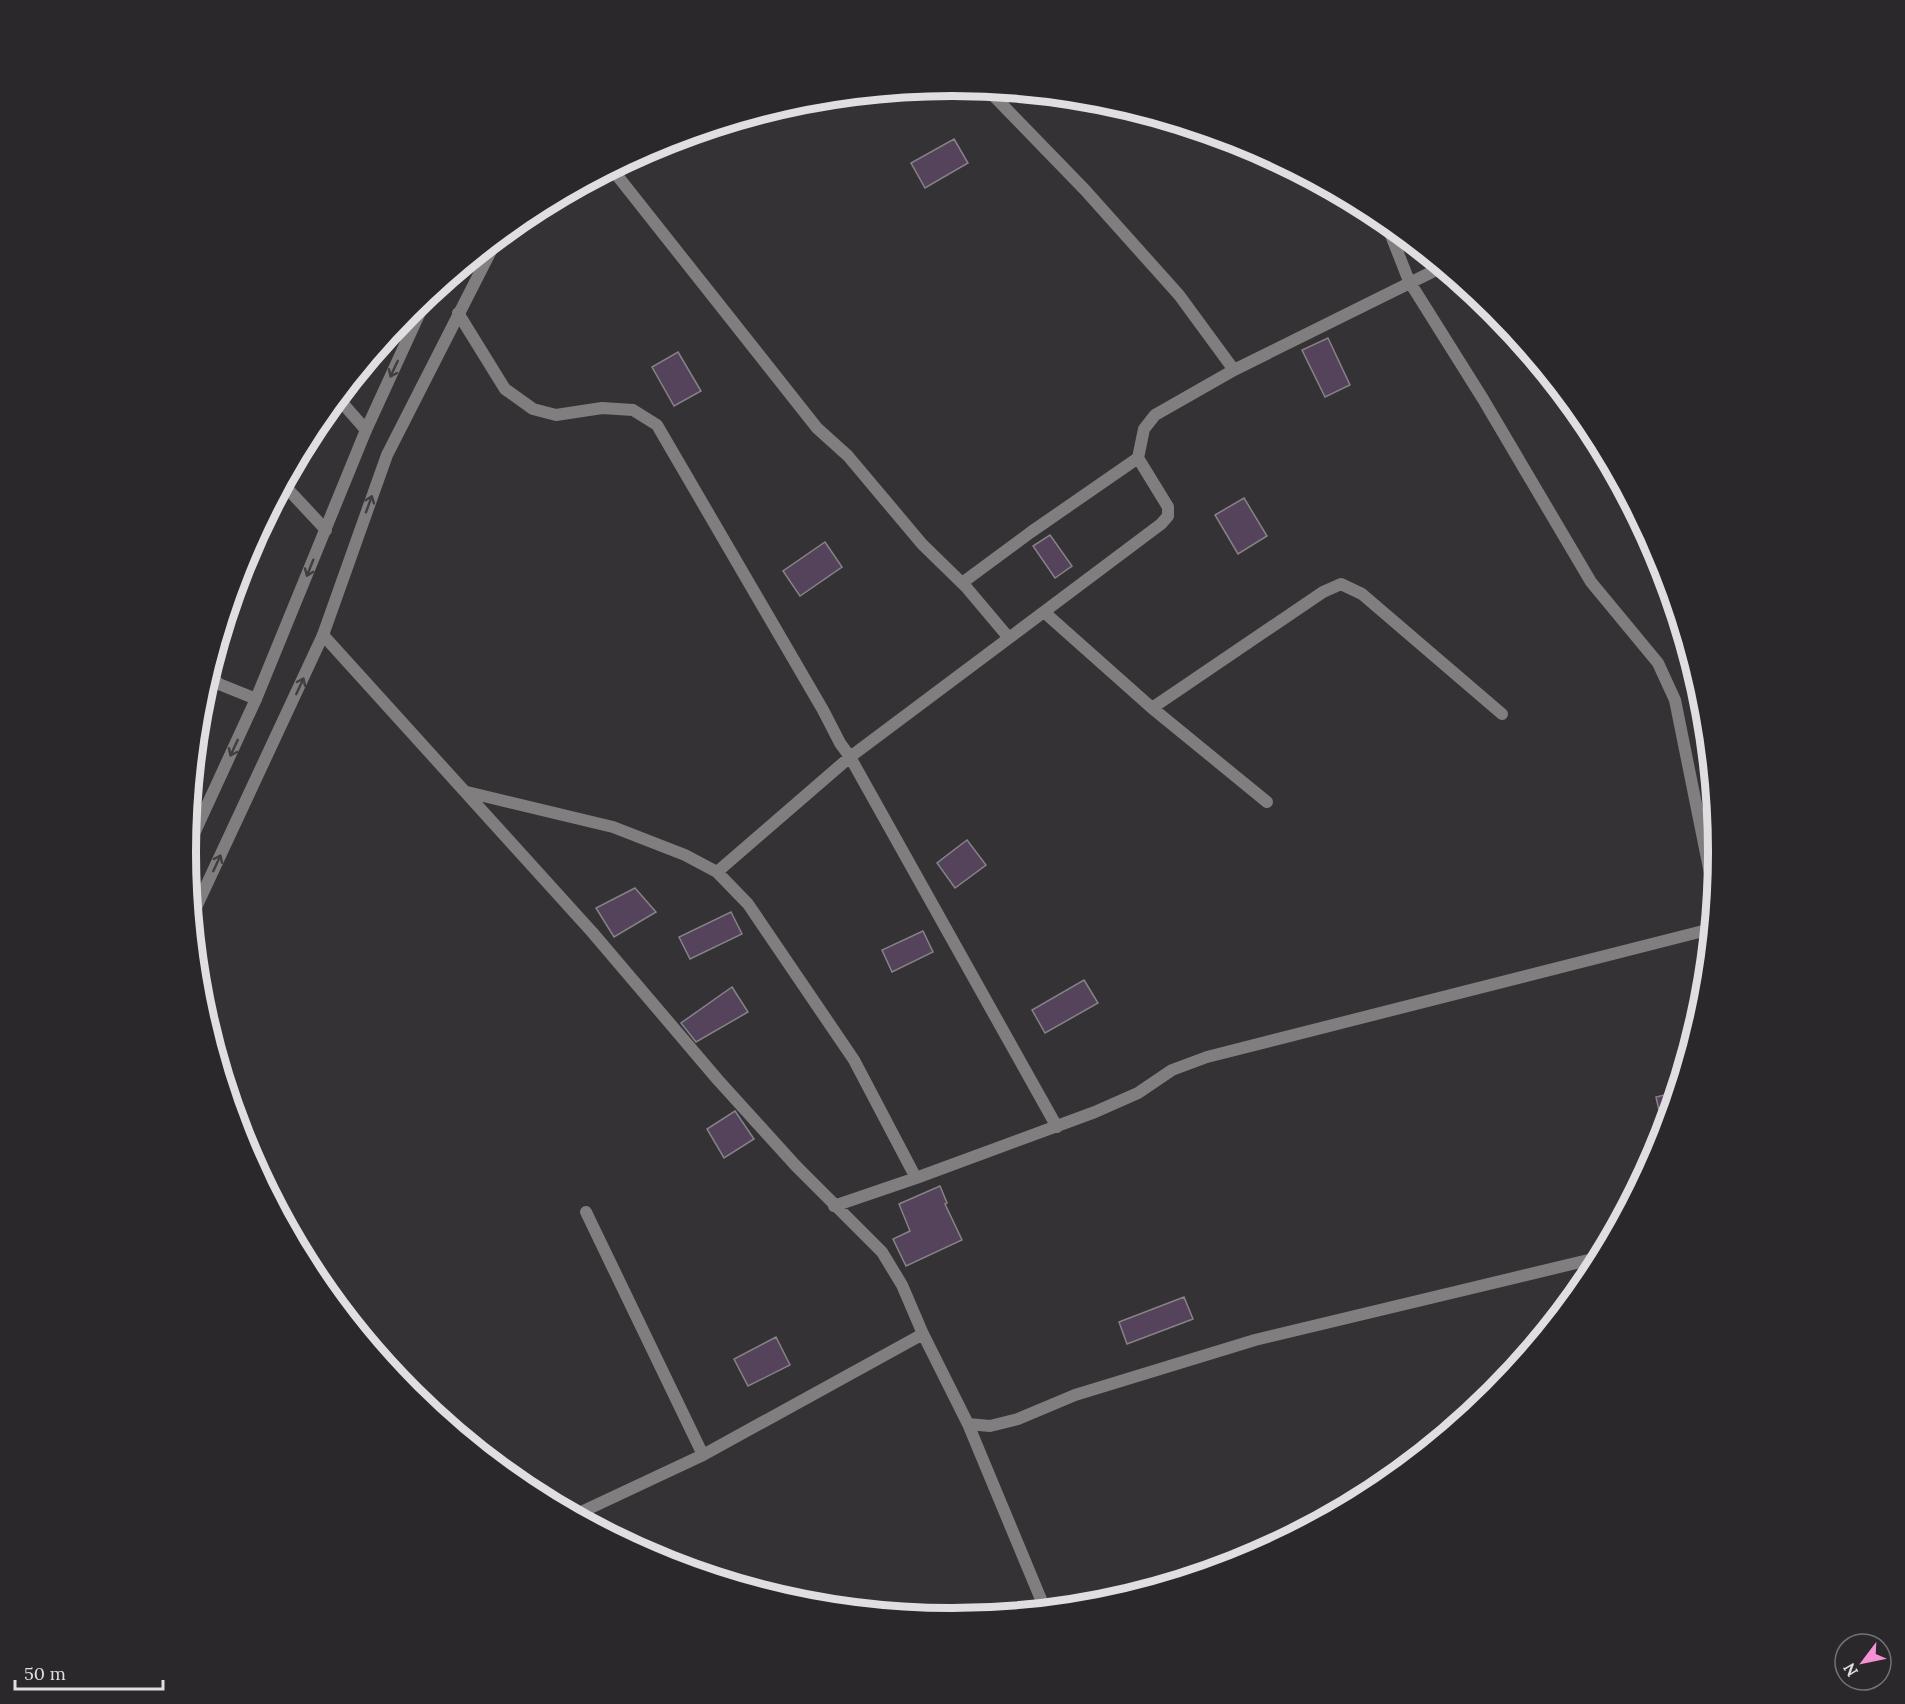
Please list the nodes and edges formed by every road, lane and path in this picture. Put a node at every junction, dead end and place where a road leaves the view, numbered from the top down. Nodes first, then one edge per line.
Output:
1 (995, 98) edge
2 (617, 175) edge
3 (1391, 236) edge
4 (489, 255) edge
5 (1435, 270) edge
6 (1409, 281) junction
7 (458, 313) junction
8 (418, 317) edge
9 (1234, 370) junction
10 (344, 405) edge
11 (366, 430) junction
12 (1138, 458) junction
13 (289, 490) edge
14 (326, 530) junction
15 (962, 583) junction
16 (1044, 612) junction
17 (323, 635) junction
18 (1009, 638) junction
19 (216, 681) edge
20 (256, 699) junction
21 (1152, 708) junction
22 (1502, 714) dead end
23 (850, 757) junction
24 (468, 792) junction
25 (1267, 802) dead end
26 (197, 827) edge
27 (1708, 848) edge
28 (1705, 849) junction
29 (1708, 864) edge
30 (717, 872) junction
31 (198, 903) edge
32 (1704, 931) edge
33 (1057, 1127) junction
34 (916, 1178) junction
35 (834, 1206) junction
36 (586, 1212) dead end
37 (1588, 1260) edge
38 (923, 1334) junction
39 (968, 1425) junction
40 (703, 1455) junction
41 (583, 1512) edge
42 (1042, 1603) edge

1 - 9 street
2 - 15 street
3 - 6 street
4 - 7 street
5 - 6 street
6 - 9 street
6 - 28 street
17 -> 7 street
7 - 23 street
8 -> 11 street
9 - 12 street
10 - 11 street
11 - 14 street
12 - 15 street
12 - 16 street
13 - 14 street
14 -> 20 street
15 - 18 street
16 - 18 street
16 - 21 street
17 - 24 street
31 -> 17 street
18 - 23 street
19 - 20 street
20 -> 26 street
21 - 22 street
21 - 25 street
23 - 30 street
23 - 33 street
24 - 30 street
24 - 35 street
27 - 28 street
28 - 29 street
30 - 34 street
32 - 33 street
33 - 34 street
34 - 35 street
35 - 38 street
36 - 40 street
37 - 39 street
38 - 39 street
38 - 40 street
39 - 42 street
40 - 41 street

